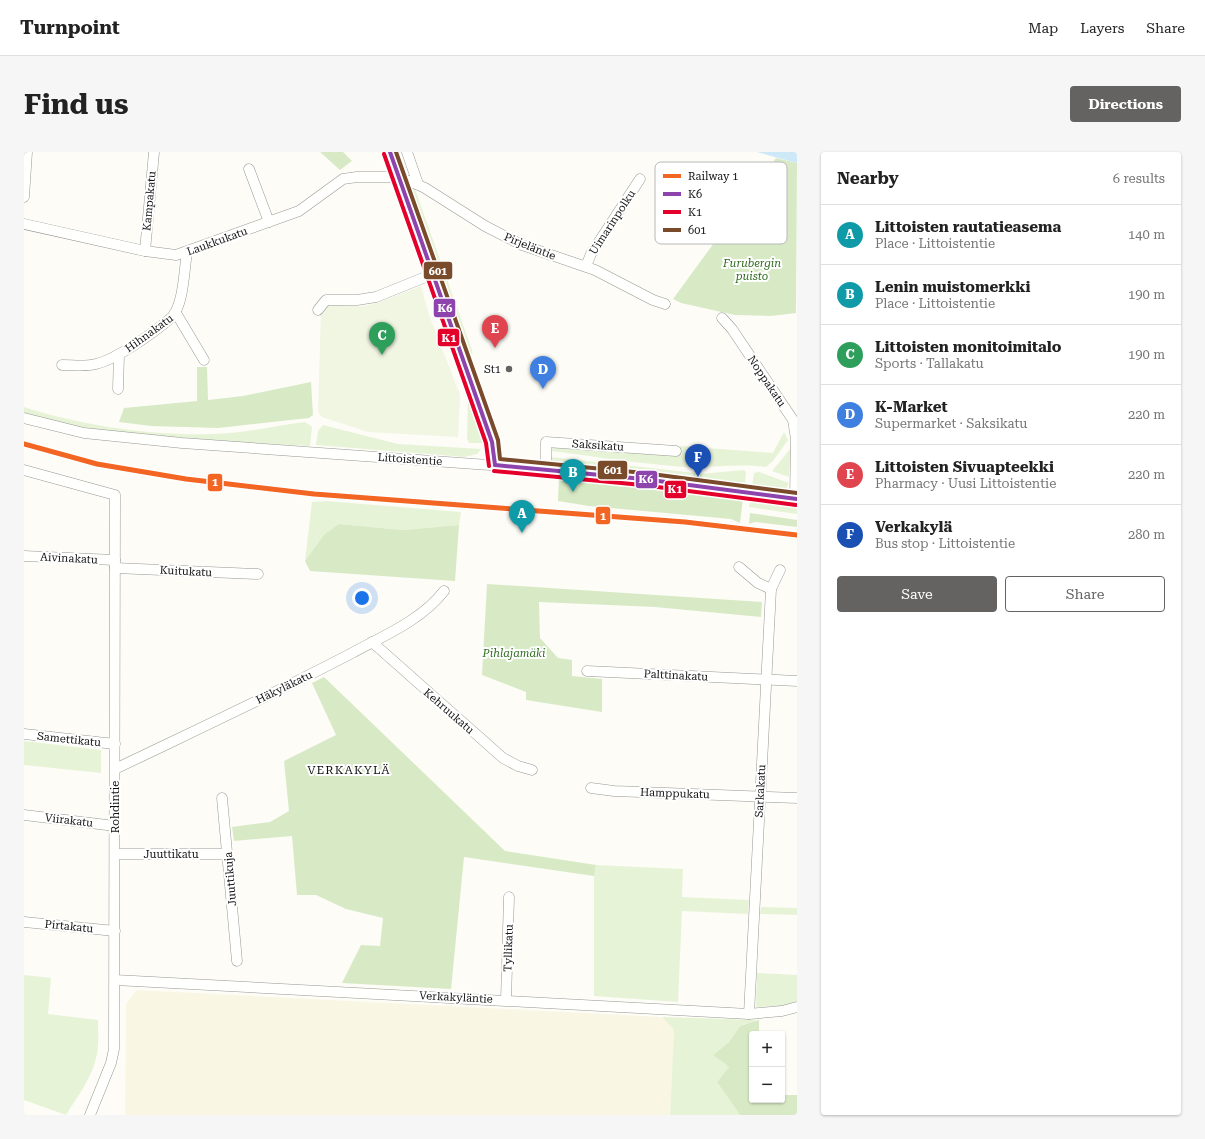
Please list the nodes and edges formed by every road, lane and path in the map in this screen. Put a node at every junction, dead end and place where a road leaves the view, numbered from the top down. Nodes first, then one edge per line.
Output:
1 (27, 152) edge
2 (154, 152) edge
3 (390, 152) edge
4 (407, 152) edge
5 (249, 169) dead end
6 (400, 179) junction
7 (640, 179) dead end
8 (418, 184) junction
9 (24, 197) edge
10 (269, 222) junction
11 (24, 224) edge
12 (145, 251) junction
13 (187, 252) junction
14 (586, 266) junction
15 (432, 274) junction
16 (665, 304) dead end
17 (318, 310) dead end
18 (176, 313) junction
19 (722, 318) dead end
20 (118, 354) junction
21 (204, 360) dead end
22 (62, 365) dead end
23 (118, 389) dead end
24 (793, 413) edge
25 (24, 418) edge
26 (676, 451) dead end
27 (495, 465) junction
28 (546, 469) junction
29 (24, 470) edge
30 (796, 499) edge
31 (24, 556) edge
32 (115, 564) junction
33 (739, 567) dead end
34 (780, 570) dead end
35 (258, 574) dead end
36 (771, 589) junction
37 (444, 591) dead end
38 (372, 642) junction
39 (587, 672) dead end
40 (765, 680) junction
41 (797, 681) edge
42 (24, 734) edge
43 (115, 744) junction
44 (115, 769) junction
45 (532, 770) dead end
46 (591, 788) dead end
47 (760, 797) junction
48 (222, 798) dead end
49 (797, 798) edge
50 (24, 815) edge
51 (115, 826) junction
52 (115, 854) junction
53 (228, 854) junction
54 (509, 897) dead end
55 (24, 922) edge
56 (115, 931) junction
57 (237, 960) dead end
58 (114, 980) junction
59 (506, 1000) junction
60 (797, 1007) edge
61 (749, 1014) junction
62 (90, 1115) edge

1 - 9 street
2 - 12 street, Kampakatu
3 - 6 street
4 - 8 street
5 - 10 street
6 - 8 street, Pirjeläntie
6 - 10 street, Laukkukatu
6 - 15 street
7 - 14 street, Uimarinpolku
8 - 14 street, Pirjeläntie
10 - 13 street, Laukkukatu
11 - 12 street, Laukkukatu
12 - 13 street, Laukkukatu
13 - 18 street, Hihnakatu
14 - 16 street, Pirjeläntie
15 - 17 street
15 - 27 street
18 - 20 street, Hihnakatu
18 - 21 street
19 - 24 street, Noppakatu
20 - 22 street, Hihnakatu
20 - 23 street
24 - 30 street, Noppakatu
25 - 27 street, Littoistentie
26 - 28 street, Saksikatu
27 - 28 street, Littoistentie
28 - 30 street, Littoistentie
29 - 32 street, Rohdintie
31 - 32 street, Aivinakatu
32 - 35 street, Kuitukatu
32 - 43 street, Rohdintie
33 - 36 street
34 - 36 street, Sarkakatu
36 - 40 street, Sarkakatu
37 - 38 street, Häkyläkatu
38 - 44 street, Häkyläkatu
38 - 45 street, Kehruukatu
39 - 40 street, Palttinakatu
40 - 41 street, Palttinakatu
40 - 47 street, Sarkakatu
42 - 43 street, Samettikatu
43 - 44 street, Rohdintie
44 - 51 street, Rohdintie
46 - 47 street, Hamppukatu
47 - 49 street, Hamppukatu
47 - 61 street, Sarkakatu
48 - 53 street, Juuttikuja
50 - 51 street, Viirakatu
51 - 52 street, Rohdintie
52 - 53 street, Juuttikatu
52 - 56 street, Rohdintie
53 - 57 street, Juuttikuja
54 - 59 street, Tyllikatu
55 - 56 street, Pirtakatu
56 - 58 street, Rohdintie
58 - 59 street, Verkakyläntie
58 - 62 street, Rohdintie
59 - 61 street, Verkakyläntie
60 - 61 street, Verkakyläntie

